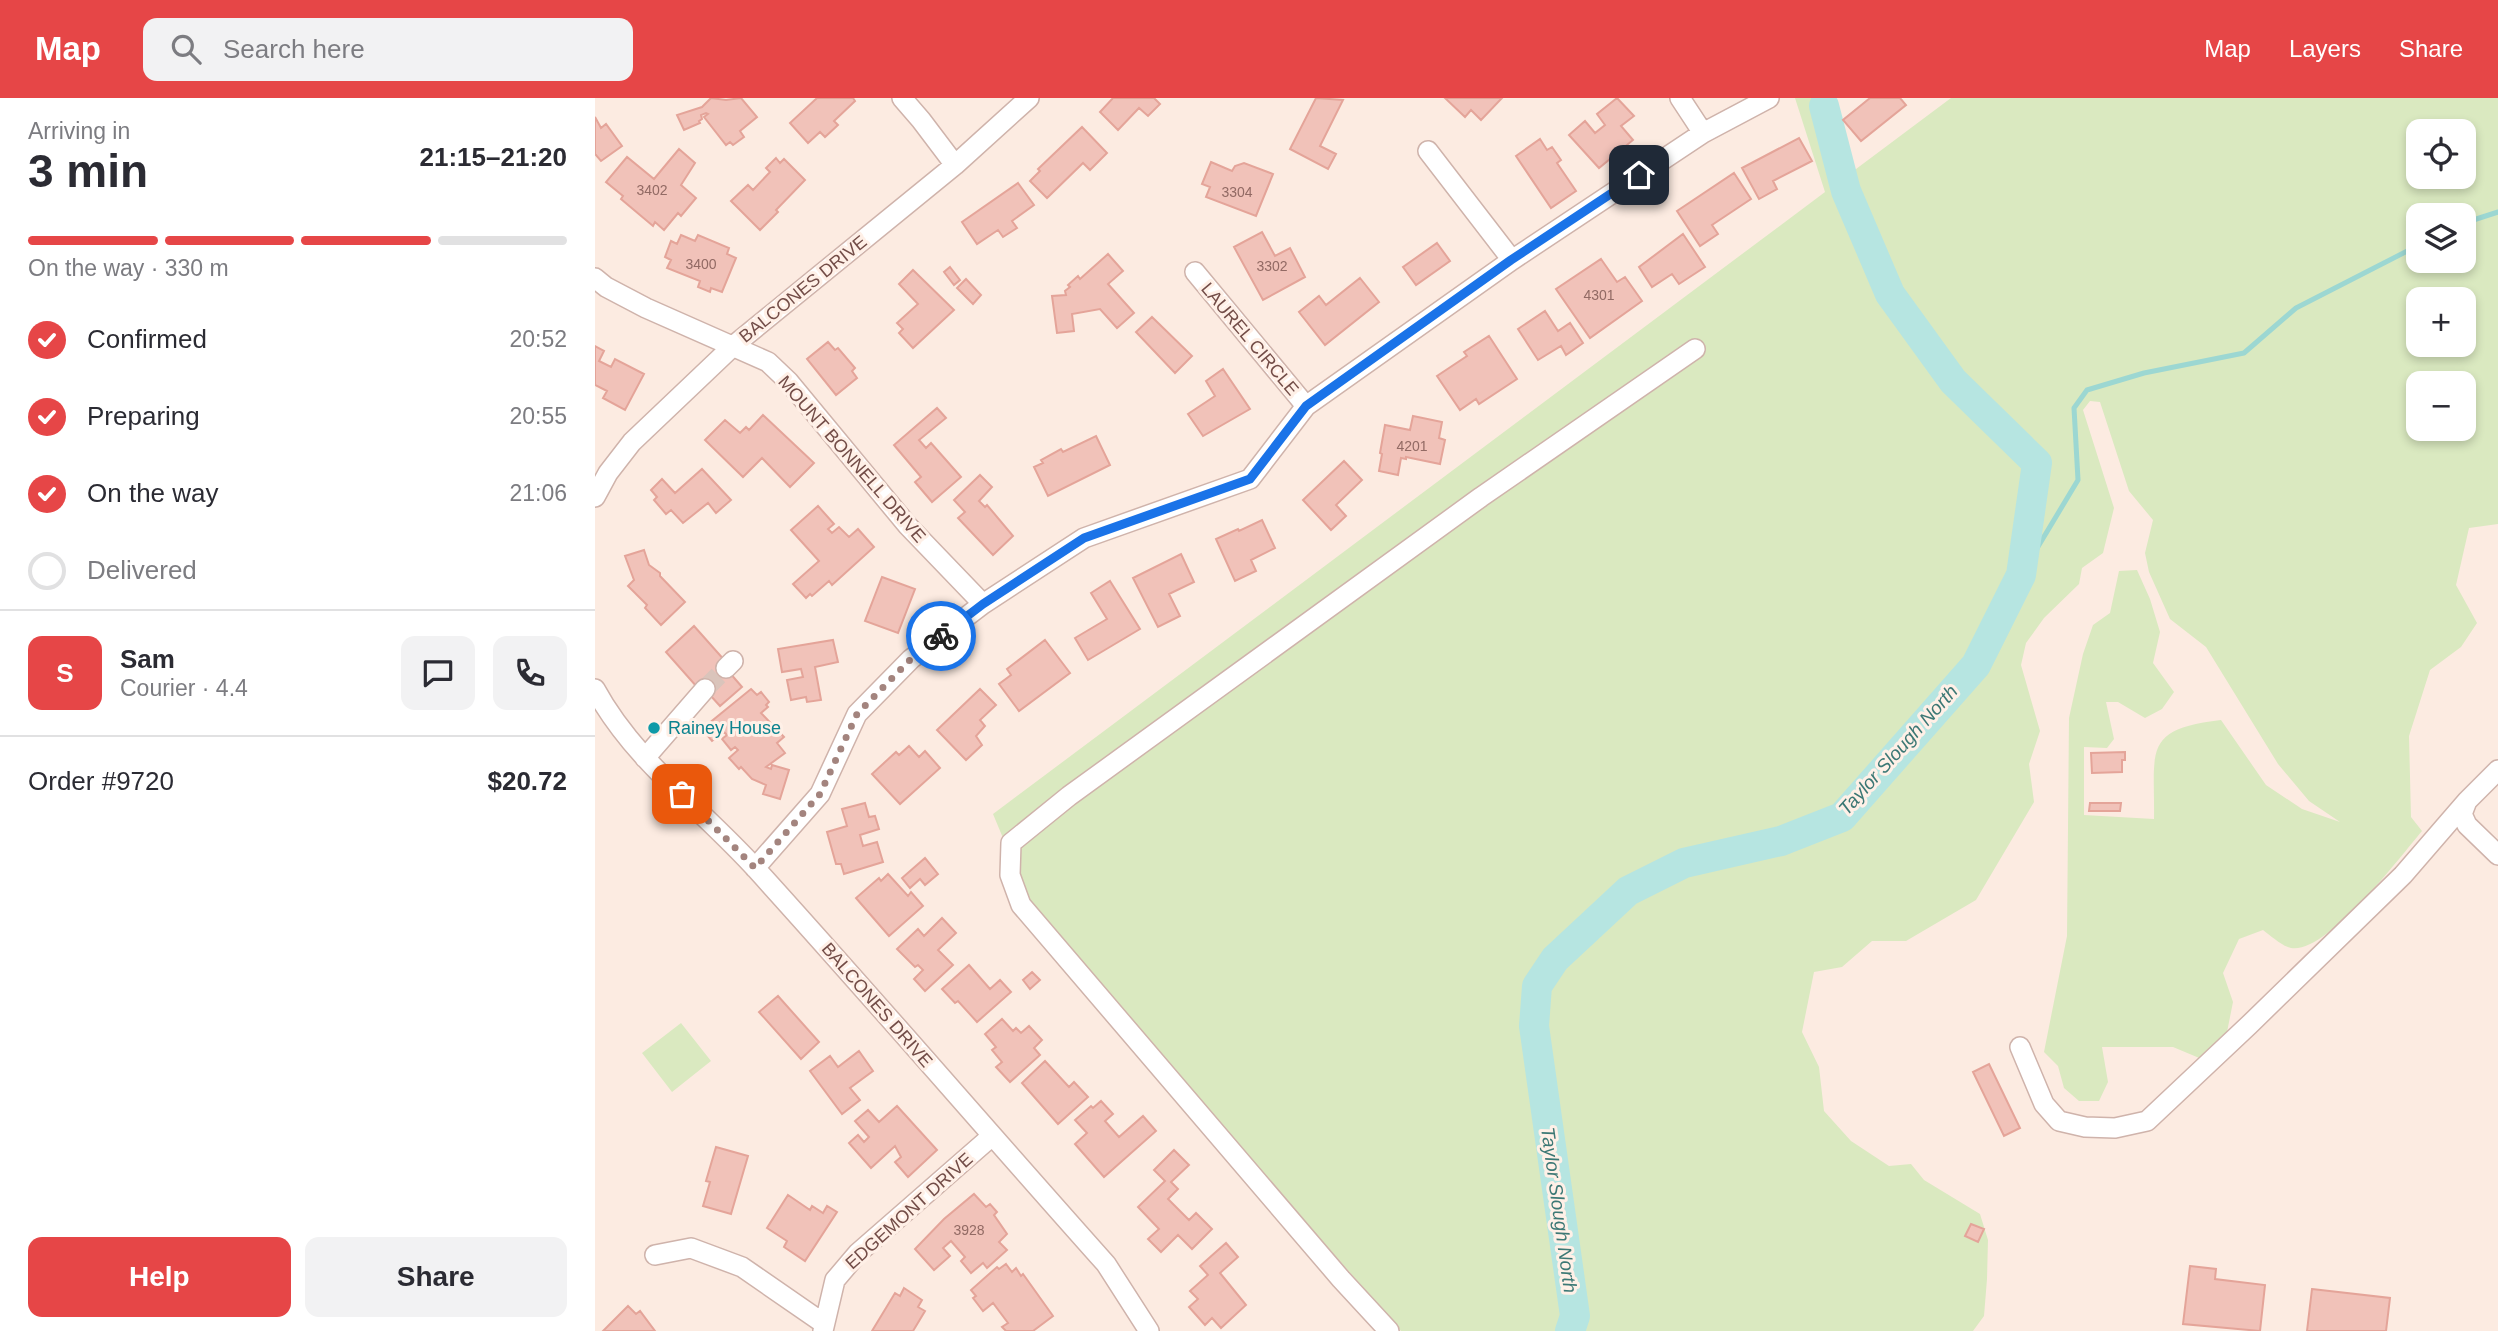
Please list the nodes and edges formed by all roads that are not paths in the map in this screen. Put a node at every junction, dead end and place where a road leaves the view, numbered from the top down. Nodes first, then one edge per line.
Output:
1 (902, 98) edge
2 (1029, 98) edge
3 (1680, 98) edge
4 (1769, 98) edge
5 (1703, 133) junction
6 (1428, 151) dead end
7 (955, 164) junction
8 (1511, 260) junction
9 (1195, 272) dead end
10 (595, 278) edge
11 (733, 346) junction
12 (1695, 349) dead end
13 (1306, 406) junction
14 (595, 497) edge
15 (983, 604) junction
16 (595, 689) edge
17 (705, 689) tunnel mouth
18 (645, 758) junction
19 (2498, 770) edge
20 (2467, 802) junction
21 (2498, 855) edge
22 (755, 868) junction
23 (2020, 1048) dead end
24 (992, 1136) junction
25 (655, 1255) dead end
26 (823, 1327) edge
27 (1149, 1331) edge
28 (1389, 1331) edge

1 - 7 street
2 - 7 street, BALCONES DRIVE
3 - 5 street
4 - 5 street
5 - 8 street
6 - 8 street
7 - 11 street, BALCONES DRIVE
8 - 13 street
9 - 13 street, LAUREL CIRCLE
10 - 11 street, MOUNT BONNELL DRIVE
11 - 14 street, BALCONES DRIVE
11 - 15 street, MOUNT BONNELL DRIVE
12 - 28 street
13 - 15 street
15 - 22 street
16 - 18 street, BALCONES DRIVE
17 - 18 street
18 - 22 street, BALCONES DRIVE
19 - 20 street
20 - 21 street
20 - 23 street
22 - 24 street, BALCONES DRIVE
24 - 26 street, EDGEMONT DRIVE
24 - 27 street, BALCONES DRIVE
25 - 26 street

